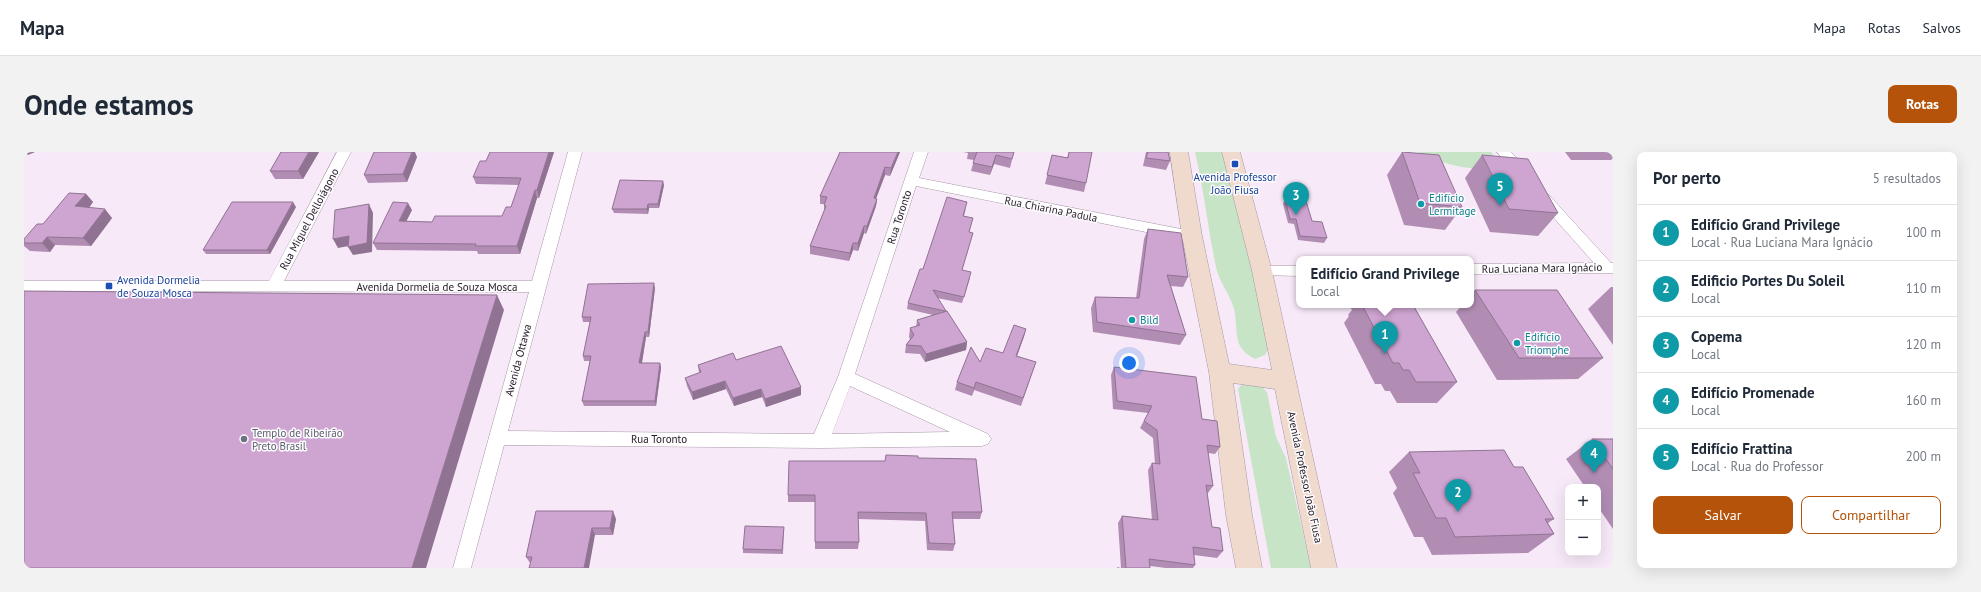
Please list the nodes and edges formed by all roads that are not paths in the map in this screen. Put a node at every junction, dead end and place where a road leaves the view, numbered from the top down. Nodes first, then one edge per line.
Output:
1 (344, 152) edge
2 (575, 152) edge
3 (921, 152) edge
4 (1179, 152) edge
5 (1231, 152) edge
6 (1504, 152) edge
7 (911, 182) junction
8 (1192, 236) junction
9 (1610, 268) edge
10 (1474, 269) edge
11 (1262, 271) junction
12 (1296, 271) edge
13 (24, 286) edge
14 (274, 286) junction
15 (538, 287) junction
16 (1220, 372) junction
17 (846, 377) junction
18 (1285, 381) junction
19 (497, 438) junction
20 (820, 440) junction
21 (462, 568) edge
22 (1249, 568) edge
23 (1324, 568) edge

1 - 14 street, Rua Miguel Delloiágono
2 - 15 street, Avenida Ottawa
3 - 7 street, Rua Toronto
4 - 8 main road
5 - 11 main road, Avenida Professor João Fiusa
6 - 9 street
7 - 8 street, Rua Chiarina Padula
7 - 17 street, Rua Toronto
8 - 16 main road
9 - 10 street, Rua Luciana Mara Ignácio
11 - 12 street
11 - 18 main road, Avenida Professor João Fiusa
13 - 14 street, Avenida Dormelia de Souza Mosca
14 - 15 street, Avenida Dormelia de Souza Mosca
15 - 19 street, Avenida Ottawa
16 - 18 main road
16 - 22 main road
17 - 20 street, Rua Toronto
17 - 20 street, Rua Toronto
18 - 23 main road, Avenida Professor João Fiusa
19 - 20 street, Rua Toronto
19 - 21 street, Avenida Ottawa

